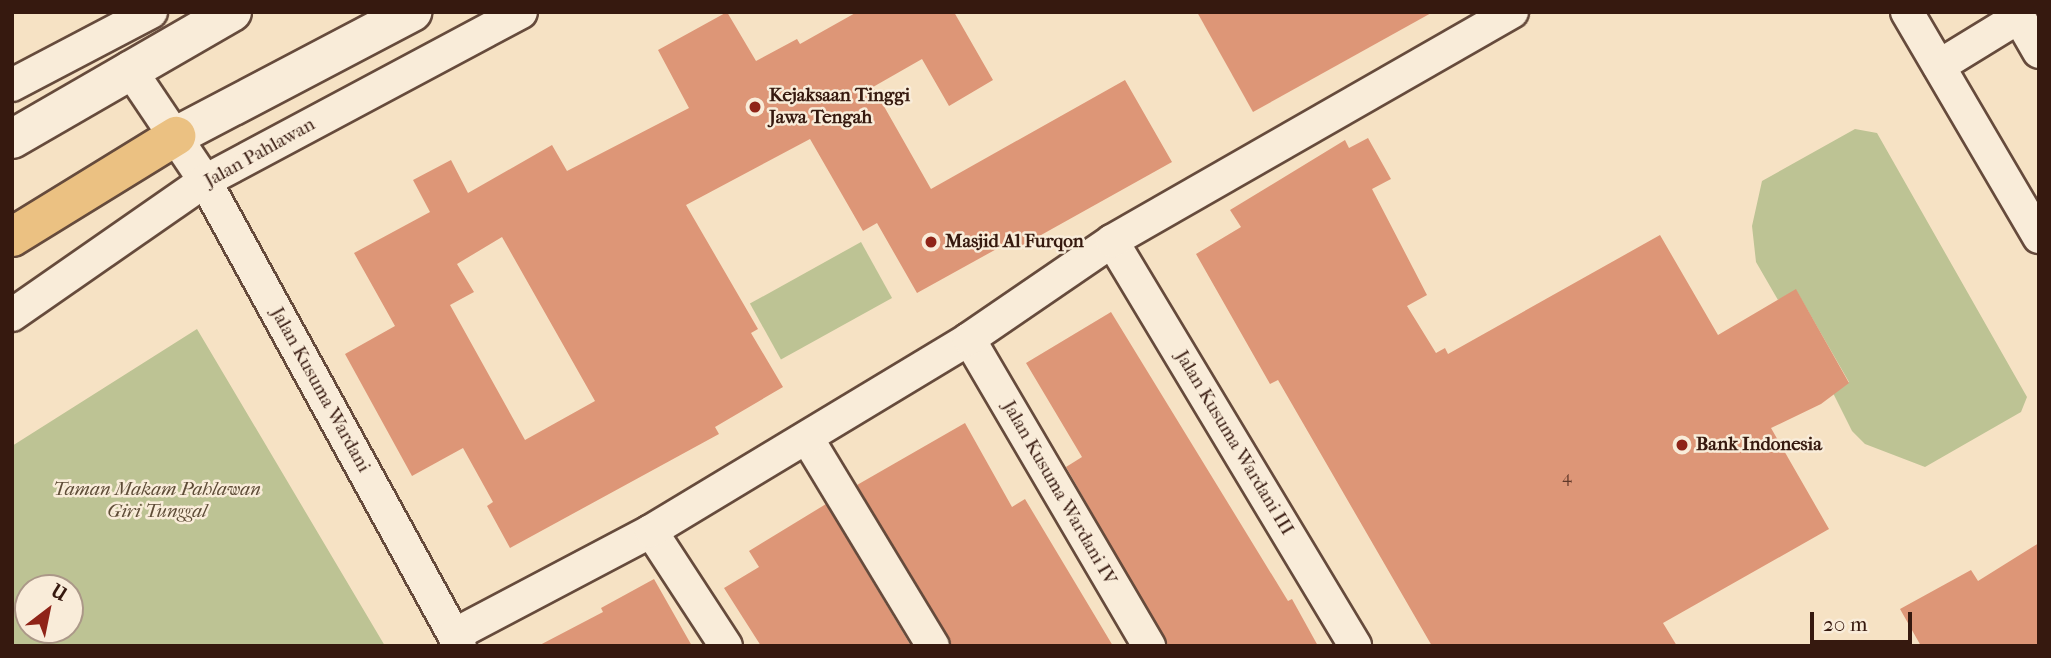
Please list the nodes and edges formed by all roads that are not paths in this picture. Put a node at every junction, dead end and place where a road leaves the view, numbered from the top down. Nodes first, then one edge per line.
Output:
1 (151, 12) edge
2 (232, 12) edge
3 (412, 12) edge
4 (521, 12) edge
5 (1512, 12) edge
6 (1907, 12) edge
7 (2018, 15) edge
8 (2039, 52) edge
9 (1938, 66) junction
10 (129, 68) junction
11 (12, 85) edge
12 (176, 136) junction
13 (12, 139) edge
14 (205, 181) junction
15 (12, 237) edge
16 (2039, 237) edge
17 (1112, 241) junction
18 (12, 315) edge
19 (969, 339) junction
20 (807, 438) junction
21 (651, 531) junction
22 (457, 640) edge
23 (726, 646) edge
24 (933, 646) edge
25 (1149, 646) edge
26 (1355, 646) edge

1 - 11 street
2 - 10 main road
3 - 12 main road
4 - 14 street, Jalan Pahlawan
5 - 17 street
6 - 9 street
7 - 8 street
7 - 9 street
9 - 16 street
10 - 12 street
10 - 13 main road
12 - 14 street, Jalan Kusuma Wardani
12 - 15 main road
14 - 18 street, Jalan Pahlawan
14 - 22 street, Jalan Kusuma Wardani
17 - 19 street
17 - 26 street, Jalan Kusuma Wardani III
19 - 20 street
19 - 25 street, Jalan Kusuma Wardani IV
20 - 21 street
20 - 24 street
21 - 22 street
21 - 23 street

